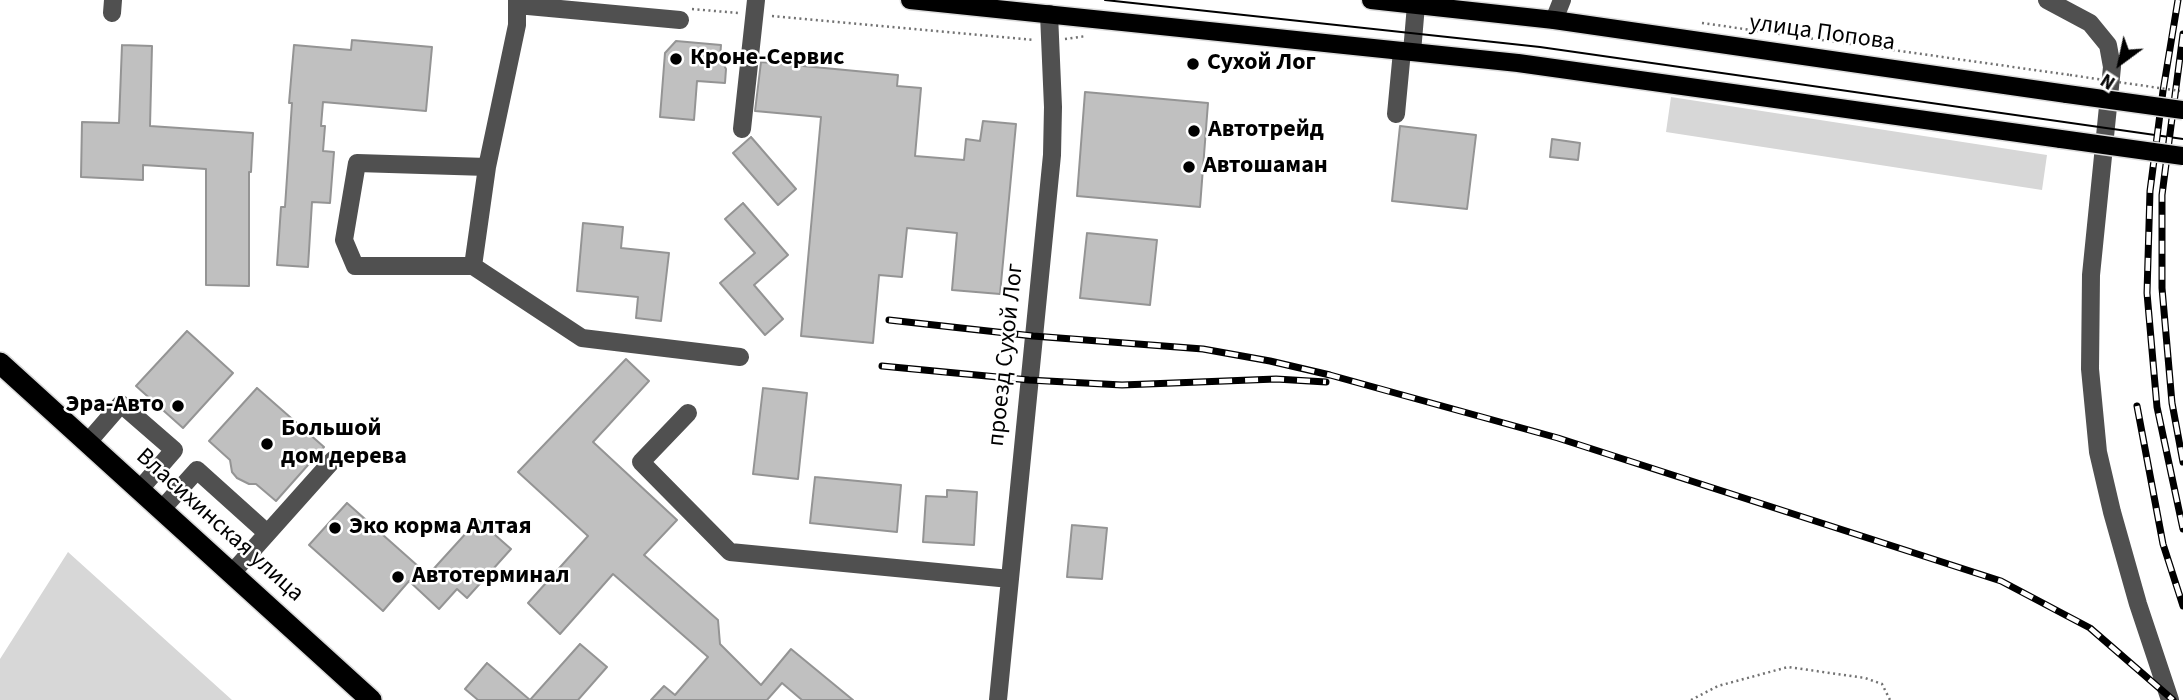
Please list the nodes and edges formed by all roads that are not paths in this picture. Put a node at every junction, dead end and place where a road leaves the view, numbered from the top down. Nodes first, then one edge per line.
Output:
1 (910, 0) edge
2 (1371, 0) edge
3 (1562, 0) edge
4 (2047, 0) edge
5 (517, 3) edge
6 (1416, 5) junction
7 (1458, 5) edge
8 (755, 7) edge
9 (684, 14) road end
10 (1049, 14) junction
11 (1554, 20) junction
12 (1407, 51) junction
13 (2183, 110) edge
14 (1396, 114) dead end
15 (743, 129) dead end
16 (2183, 156) edge
17 (487, 167) junction
18 (473, 266) junction
19 (740, 357) dead end
20 (0, 363) edge
21 (688, 413) dead end
22 (88, 442) junction
23 (333, 460) dead end
24 (140, 489) junction
25 (162, 509) junction
26 (267, 533) junction
27 (232, 573) junction
28 (1010, 579) junction
29 (371, 700) edge
30 (999, 700) edge
31 (2170, 700) edge

1 - 10 main road
2 - 6 main road, улица Попова
3 - 11 street
4 - 31 street
5 - 9 street
5 - 17 street
6 - 7 main road, улица Попова
6 - 12 street
7 - 11 main road, улица Попова
8 - 15 street
10 - 12 main road
10 - 28 street, проезд Сухой Лог
11 - 13 main road, улица Попова, bridge
12 - 14 street
12 - 16 main road, bridge
17 - 18 street
17 - 18 street
18 - 19 street
20 - 22 highway, Власихинская улица
21 - 28 street
22 - 24 highway, Власихинская улица
22 - 24 street
23 - 26 street
24 - 25 highway, Власихинская улица
25 - 26 street
25 - 27 highway, Власихинская улица
26 - 27 street
27 - 29 highway, Власихинская улица
28 - 30 street, проезд Сухой Лог

